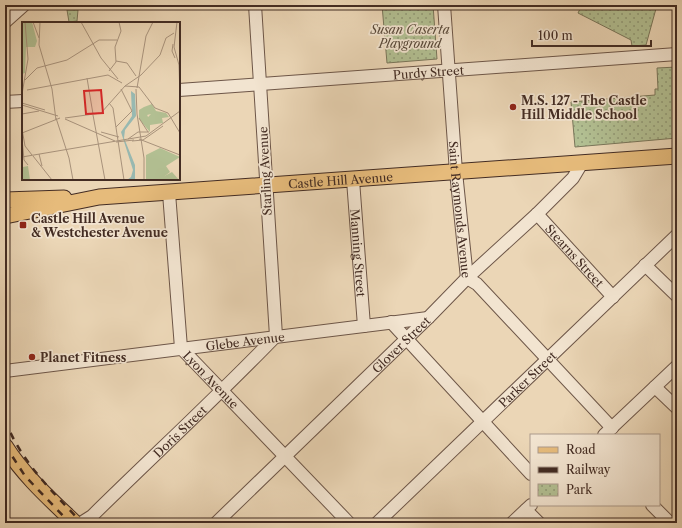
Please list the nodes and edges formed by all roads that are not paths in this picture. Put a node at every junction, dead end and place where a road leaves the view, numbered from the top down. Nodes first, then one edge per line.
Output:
1 (24, 5) edge
2 (255, 5) edge
3 (444, 5) edge
4 (5, 22) edge
5 (677, 54) edge
6 (449, 70) junction
7 (260, 84) junction
8 (180, 90) edge
9 (22, 101) edge
10 (5, 102) edge
11 (677, 156) edge
12 (582, 162) junction
13 (456, 172) junction
14 (353, 180) junction
15 (265, 186) junction
16 (169, 193) junction
17 (99, 198) junction
18 (5, 200) edge
19 (536, 214) junction
20 (5, 216) edge
21 (677, 235) edge
22 (645, 265) junction
23 (467, 278) junction
24 (677, 296) edge
25 (613, 297) junction
26 (428, 318) junction
27 (391, 322) junction
28 (364, 326) junction
29 (276, 336) junction
30 (406, 339) junction
31 (181, 348) junction
32 (548, 359) junction
33 (677, 366) edge
34 (5, 371) edge
35 (655, 387) junction
36 (223, 391) junction
37 (677, 408) edge
38 (483, 422) junction
39 (608, 431) edge
40 (5, 446) edge
41 (285, 456) junction
42 (530, 473) edge
43 (653, 506) edge
44 (528, 507) edge
45 (75, 523) edge
46 (80, 523) edge
47 (216, 523) edge
48 (349, 523) edge
49 (377, 523) edge
50 (512, 523) edge
51 (539, 523) edge
52 (670, 523) edge

1 - 4 street
2 - 7 street, Starling Avenue
3 - 6 street, Saint Raymonds Avenue
5 - 6 street, Purdy Street
6 - 7 street, Purdy Street
6 - 13 street, Saint Raymonds Avenue
7 - 8 street, Purdy Street
7 - 15 street, Starling Avenue
9 - 10 street
11 - 12 main road, Castle Hill Avenue
12 - 13 main road, Castle Hill Avenue
12 - 19 street, Glover Street
13 - 14 main road, Castle Hill Avenue
13 - 23 street, Saint Raymonds Avenue
14 - 15 main road, Castle Hill Avenue
14 - 28 street, Manning Street
15 - 16 main road, Castle Hill Avenue
15 - 29 street, Starling Avenue
16 - 17 main road, Castle Hill Avenue
16 - 31 street, Lyon Avenue
17 - 18 main road
17 - 20 main road, Castle Hill Avenue
19 - 23 street, Glover Street
19 - 25 street, Stearns Street
21 - 22 street, Parker Street
22 - 24 street
22 - 25 street, Parker Street
23 - 26 street, Glover Street
23 - 32 street, Saint Raymonds Avenue
25 - 32 street, Parker Street
26 - 27 street, Glebe Avenue
26 - 30 street, Glover Street
27 - 28 street, Glebe Avenue
27 - 30 street
28 - 29 street, Glebe Avenue
29 - 31 street, Glebe Avenue
29 - 36 street, Doris Street
30 - 38 street
30 - 41 street, Glover Street
31 - 34 street, Glebe Avenue
31 - 36 street, Lyon Avenue
32 - 38 street, Parker Street
32 - 39 street, Saint Raymonds Avenue
33 - 35 street
35 - 37 street
35 - 39 street
36 - 41 street, Lyon Avenue
36 - 46 street, Doris Street
38 - 42 street
38 - 49 street, Parker Street
40 - 45 main road
41 - 47 street, Glover Street
41 - 48 street, Lyon Avenue
43 - 52 street
44 - 50 street
44 - 51 street

